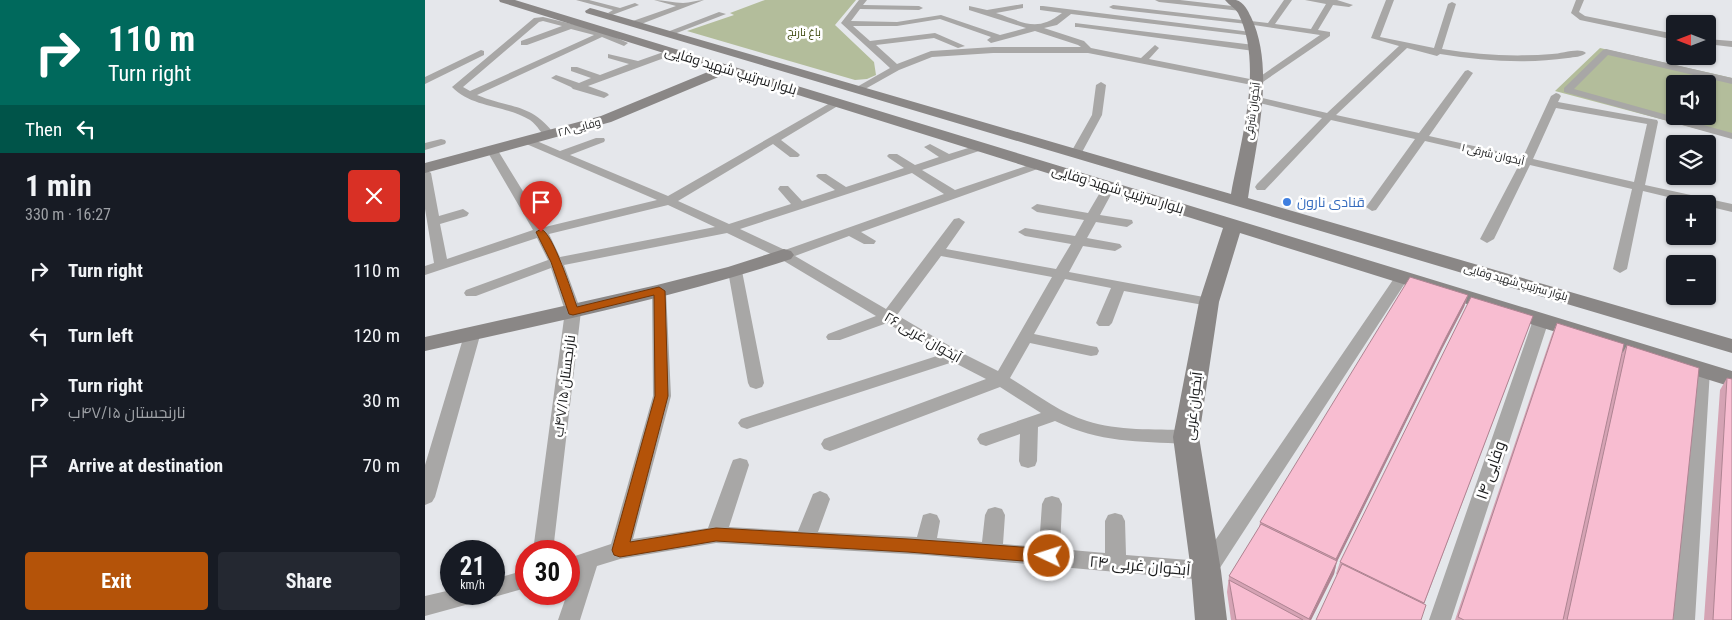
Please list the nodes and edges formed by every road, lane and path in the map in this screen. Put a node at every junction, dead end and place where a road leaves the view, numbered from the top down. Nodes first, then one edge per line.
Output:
1 (505, 0) edge
2 (658, 0) edge
3 (700, 0) edge
4 (1120, 0) edge
5 (1159, 0) edge
6 (1288, 0) edge
7 (1309, 0) edge
8 (1390, 0) edge
9 (1580, 0) edge
10 (1333, 1) edge
11 (575, 3) edge
12 (860, 4) edge
13 (1041, 4) edge
14 (1452, 4) dead end
15 (635, 5) dead end
16 (1349, 5) dead end
17 (684, 6) junction
18 (1020, 6) dead end
19 (919, 8) dead end
20 (972, 8) dead end
21 (1113, 8) junction
22 (621, 10) junction
23 (1068, 12) junction
24 (985, 13) junction
25 (722, 14) dead end
26 (604, 15) junction
27 (1243, 16) edge
28 (1103, 17) junction
29 (633, 24) junction
30 (845, 24) junction
31 (1078, 25) dead end
32 (1270, 25) junction
33 (570, 26) junction
34 (1032, 29) junction
35 (1313, 32) junction
36 (604, 33) junction
37 (666, 34) junction
38 (1666, 35) edge
39 (1000, 38) junction
40 (1095, 39) junction
41 (624, 42) dead end
42 (1716, 42) edge
43 (524, 43) dead end
44 (867, 44) junction
45 (1732, 44) edge
46 (1405, 45) junction
47 (961, 46) junction
48 (1155, 48) dead end
49 (672, 52) junction
50 (481, 53) dead end
51 (1437, 53) junction
52 (1581, 53) dead end
53 (931, 54) junction
54 (611, 56) dead end
55 (1143, 61) junction
56 (637, 64) junction
57 (896, 68) junction
58 (574, 69) dead end
59 (727, 69) junction
60 (1468, 73) dead end
61 (556, 78) dead end
62 (600, 78) junction
63 (425, 81) edge
64 (1732, 81) edge
65 (1257, 83) junction
66 (1101, 85) dead end
67 (576, 87) junction
68 (858, 90) junction
69 (1558, 93) dead end
70 (471, 94) junction
71 (603, 95) dead end
72 (1254, 99) junction
73 (837, 102) junction
74 (1553, 104) junction
75 (1329, 116) junction
76 (954, 118) junction
77 (929, 131) junction
78 (550, 135) junction
79 (1732, 136) edge
80 (1422, 137) junction
81 (773, 139) junction
82 (600, 140) dead end
83 (528, 141) junction
84 (441, 142) dead end
85 (425, 147) edge
86 (930, 147) dead end
87 (981, 147) junction
88 (493, 150) junction
89 (562, 154) junction
90 (1076, 154) junction
91 (794, 155) dead end
92 (893, 156) dead end
93 (948, 158) junction
94 (1527, 161) junction
95 (1039, 165) junction
96 (425, 168) edge
97 (913, 169) junction
98 (425, 173) edge
99 (822, 176) dead end
100 (1109, 187) junction
101 (1261, 187) dead end
102 (1638, 187) junction
103 (784, 189) dead end
104 (844, 192) junction
105 (954, 195) junction
106 (1239, 200) junction
107 (669, 201) junction
108 (596, 202) dead end
109 (800, 206) junction
110 (1372, 207) dead end
111 (1037, 208) dead end
112 (1732, 208) edge
113 (463, 213) dead end
114 (605, 216) junction
115 (1091, 218) junction
116 (434, 222) junction
117 (959, 222) dead end
118 (1127, 223) dead end
119 (1233, 225) junction
120 (727, 229) junction
121 (541, 232) junction
122 (851, 232) junction
123 (1025, 232) dead end
124 (1487, 239) dead end
125 (869, 241) dead end
126 (1078, 241) junction
127 (1115, 247) dead end
128 (936, 251) junction
129 (785, 255) junction
130 (556, 262) junction
131 (441, 266) junction
132 (1620, 269) dead end
133 (425, 271) edge
134 (735, 271) junction
135 (1059, 275) junction
136 (1402, 277) junction
137 (1119, 286) junction
138 (659, 291) junction
139 (471, 293) dead end
140 (1209, 302) junction
141 (573, 311) junction
142 (888, 318) junction
143 (1541, 320) junction
144 (1104, 323) dead end
145 (473, 332) junction
146 (834, 337) dead end
147 (1025, 337) junction
148 (425, 344) edge
149 (1732, 346) edge
150 (1091, 351) dead end
151 (955, 356) junction
152 (1702, 370) junction
153 (1732, 379) edge
154 (1001, 380) junction
155 (756, 383) dead end
156 (1056, 414) junction
157 (747, 423) dead end
158 (1029, 424) junction
159 (1187, 437) junction
160 (986, 439) dead end
161 (830, 444) dead end
162 (1028, 461) dead end
163 (740, 465) dead end
164 (425, 497) edge
165 (820, 499) dead end
166 (1052, 504) dead end
167 (995, 515) dead end
168 (930, 521) dead end
169 (1115, 521) dead end
170 (716, 535) junction
171 (805, 539) junction
172 (544, 540) edge
173 (925, 546) junction
174 (620, 550) junction
175 (993, 552) junction
176 (1049, 556) junction
177 (1115, 564) junction
178 (580, 565) edge
179 (1206, 571) junction
180 (440, 602) edge
181 (572, 605) edge
182 (425, 606) edge
183 (569, 620) edge
184 (1211, 620) edge
185 (1440, 620) edge
186 (1684, 620) edge

1 - 36 main road, بلوار سرتیپ شهید وفایی
2 - 17 street
3 - 17 street
4 - 21 street
5 - 27 street
6 - 32 street
7 - 10 street
8 - 46 street
9 - 38 street
10 - 16 street
10 - 35 street
11 - 22 street
11 - 26 main road, بلوار سرتیپ شهید وفایی
12 - 19 street
12 - 30 street
13 - 21 street
13 - 23 street
14 - 51 street
15 - 22 street
17 - 29 street
18 - 24 street
20 - 24 street
21 - 27 street
21 - 28 street
22 - 26 street
23 - 28 street
23 - 34 street
24 - 34 street
25 - 37 street
26 - 29 main road, بلوار سرتیپ شهید وفایی
27 - 28 street
27 - 32 street
27 - 40 street
27 - 65 main road, آبخوان شرقی
28 - 40 street
29 - 37 main road, بلوار سرتیپ شهید وفایی
30 - 39 street
30 - 44 street
31 - 40 street
32 - 35 street
33 - 36 street
33 - 43 street
33 - 70 street
34 - 39 street
34 - 40 street
35 - 65 street
36 - 41 street
36 - 49 main road, بلوار سرتیپ شهید وفایی
36 - 70 street
37 - 68 main road, بلوار سرتیپ شهید وفایی
39 - 47 street
40 - 53 street
40 - 55 street
42 - 45 street
44 - 47 street
44 - 57 street
46 - 51 street
46 - 75 street
47 - 53 street
48 - 55 street
49 - 56 street
49 - 59 main road, بلوار سرتیپ شهید وفایی
50 - 63 street
51 - 52 street
53 - 57 street
54 - 56 street
55 - 65 street
56 - 62 street
57 - 68 street
58 - 62 street
59 - 73 main road, بلوار سرتیپ شهید وفایی
59 - 78 main road, وفایی ۲۸
60 - 80 street
61 - 67 street
62 - 67 street
64 - 79 street
65 - 72 main road, آبخوان شرقی
66 - 90 street
67 - 71 street
68 - 76 main road, بلوار سرتیپ شهید وفایی
69 - 74 street
70 - 78 street
72 - 75 street, آبخوان شرقی ۱
72 - 106 main road, آبخوان شرقی
73 - 77 main road, بلوار سرتیپ شهید وفایی
73 - 81 street
74 - 94 street
74 - 102 street
75 - 80 street, آبخوان شرقی ۱
75 - 101 street
76 - 77 main road
76 - 90 main road, بلوار سرتیپ شهید وفایی
77 - 87 main road, بلوار سرتیپ شهید وفایی
78 - 83 main road, وفایی ۲۸
80 - 94 street, آبخوان شرقی ۱
80 - 110 street
81 - 91 street
81 - 107 street
82 - 89 street
83 - 88 main road, وفایی ۲۸
83 - 89 street, آبخوان غربی ۲۶
84 - 85 street
86 - 93 street
87 - 93 street
87 - 95 main road, بلوار سرتیپ شهید وفایی
88 - 96 main road, وفایی ۲۸
88 - 121 street, نارنجستان ۴۷/۱۵ب
89 - 107 street, آبخوان غربی ۲۶
90 - 106 main road, بلوار سرتیپ شهید وفایی
92 - 97 street
93 - 97 street
94 - 102 street, آبخوان شرقی ۱
94 - 124 street
95 - 100 main road, بلوار سرتیپ شهید وفایی
95 - 105 street
97 - 104 street
97 - 105 street
98 - 116 street
99 - 104 street
100 - 115 street
100 - 119 main road, بلوار سرتیپ شهید وفایی
102 - 112 street, آبخوان شرقی ۱
102 - 132 street
103 - 109 street
104 - 109 street
105 - 122 street
106 - 149 main road, بلوار سرتیپ شهید وفایی
107 - 114 street
107 - 120 street, آبخوان غربی ۲۶
108 - 114 street
109 - 120 street
111 - 115 street
113 - 116 street
114 - 121 street
115 - 118 street
115 - 126 street
116 - 131 street
117 - 128 street
119 - 136 main road, بلوار سرتیپ شهید وفایی
119 - 140 main road, آبخوان غربی
120 - 129 street, آبخوان غربی ۲۶
120 - 130 street
121 - 130 street, نارنجستان ۴۷/۱۵ب
121 - 131 street
122 - 125 street
122 - 129 street
123 - 126 street
126 - 127 street
126 - 135 street
128 - 135 street
128 - 142 street
129 - 134 main road
129 - 142 street, آبخوان غربی ۲۶
130 - 139 street
130 - 141 street, نارنجستان ۴۷/۱۵ب
131 - 133 street
134 - 138 main road
134 - 155 street
135 - 137 street
135 - 147 street
136 - 143 main road, بلوار سرتیپ شهید وفایی
136 - 179 street
137 - 140 street
137 - 144 street
138 - 141 main road
138 - 174 street
140 - 159 main road, آبخوان غربی
141 - 145 main road
141 - 172 street, نارنجستان ۴۷/۱۵ب
142 - 146 street
142 - 151 street, آبخوان غربی ۲۶
143 - 152 main road, بلوار سرتیپ شهید وفایی
143 - 185 street, وفایی ۱۴
145 - 148 main road
145 - 164 street
147 - 150 street
147 - 154 street
151 - 154 street, آبخوان غربی ۲۶
151 - 157 street
152 - 153 main road, بلوار سرتیپ شهید وفایی
152 - 186 street
154 - 156 street, آبخوان غربی ۲۶
154 - 161 street
156 - 158 street
156 - 159 street, آبخوان غربی ۲۶
158 - 160 street
158 - 162 street
159 - 179 main road, آبخوان غربی
163 - 170 street
165 - 171 street
166 - 176 street
167 - 175 street
168 - 173 street
169 - 177 street
170 - 171 street, آبخوان غربی ۲۴
170 - 174 street, آبخوان غربی ۲۴
171 - 173 street, آبخوان غربی ۲۴
173 - 175 street, آبخوان غربی ۲۴
174 - 178 street, آبخوان غربی ۲۴
175 - 176 street, آبخوان غربی ۲۴
176 - 177 street, آبخوان غربی ۲۴
177 - 179 street, آبخوان غربی ۲۴
179 - 184 main road, آبخوان غربی
180 - 182 street
181 - 183 street

